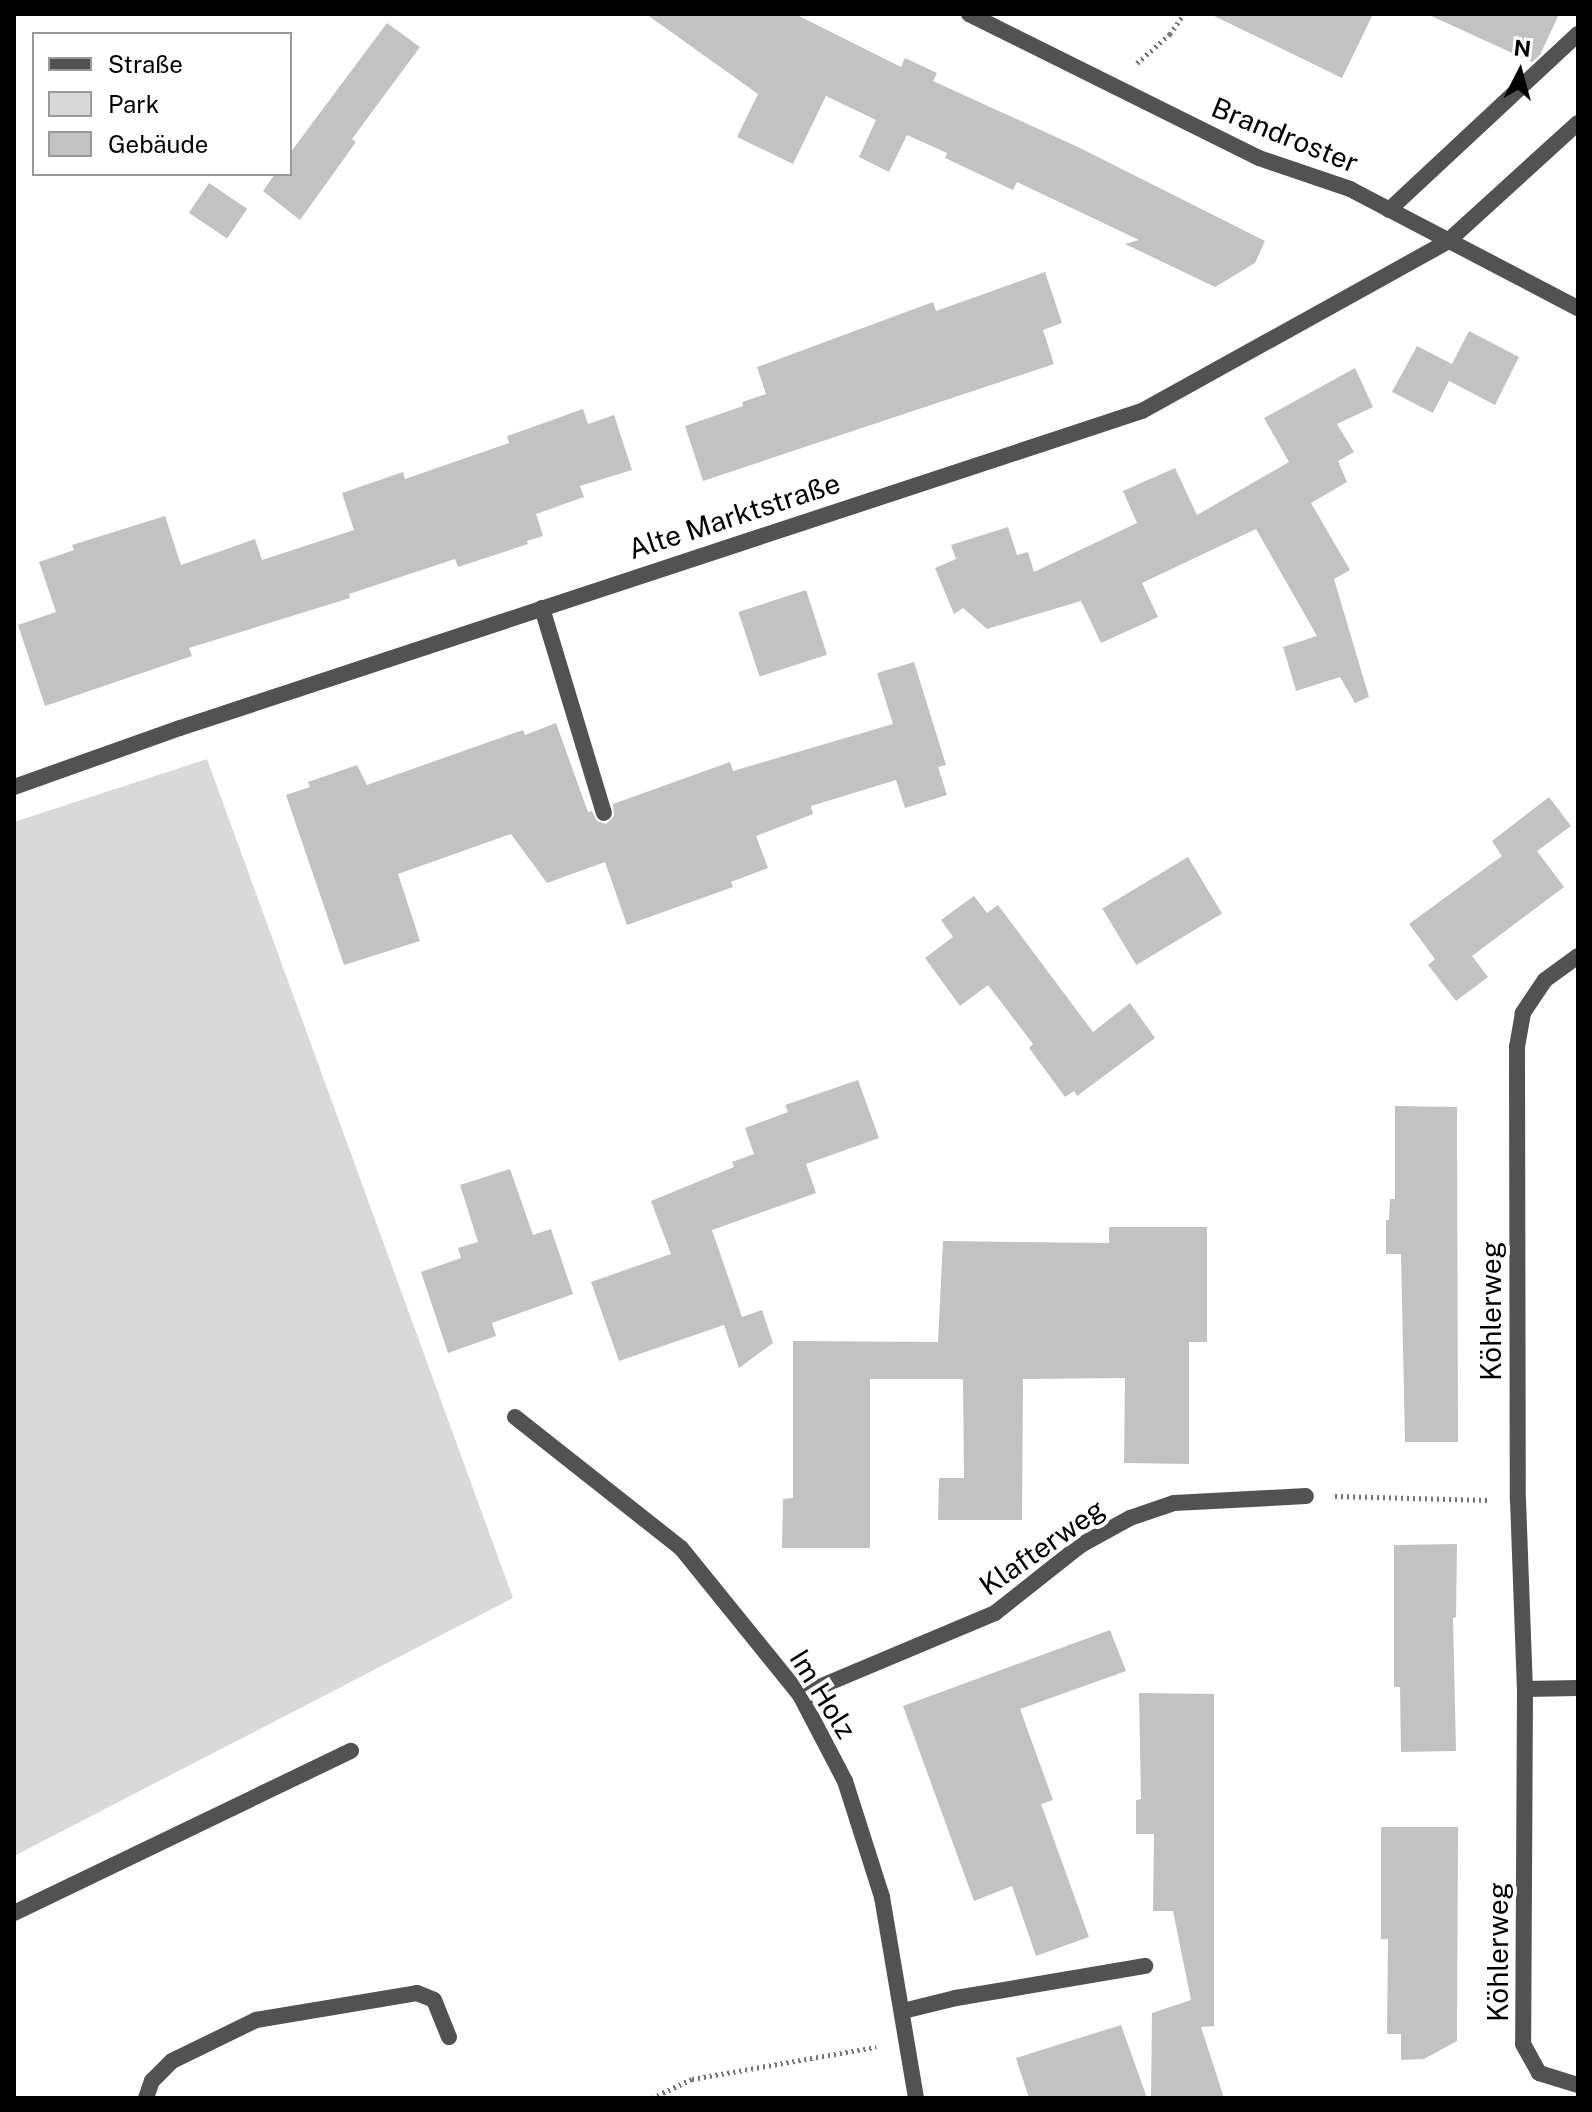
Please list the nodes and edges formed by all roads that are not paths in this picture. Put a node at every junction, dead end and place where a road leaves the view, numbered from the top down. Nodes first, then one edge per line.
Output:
1 (969, 14) edge
2 (1578, 34) edge
3 (1578, 123) edge
4 (1389, 210) junction
5 (1447, 242) junction
6 (1578, 308) edge
7 (542, 608) junction
8 (14, 787) edge
9 (604, 813) dead end
10 (1578, 956) edge
11 (515, 1417) dead end
12 (1306, 1496) road end
13 (1578, 1688) edge
14 (1525, 1689) junction
15 (800, 1695) junction
16 (351, 1751) dead end
17 (14, 1913) edge
18 (1145, 1966) dead end
19 (903, 2011) junction
20 (449, 2037) dead end
21 (1578, 2085) edge
22 (146, 2098) edge
23 (916, 2098) edge

1 - 4 street, Brandroster
2 - 4 street
3 - 5 street, Alte Marktstraße
4 - 5 street, Brandroster
5 - 6 street, Brandroster
5 - 7 street, Alte Marktstraße
7 - 8 street, Alte Marktstraße
7 - 9 street
10 - 14 street, Köhlerweg
11 - 15 street, Im Holz
12 - 15 street, Klafterweg
13 - 14 street
14 - 21 street, Köhlerweg
15 - 19 street, Im Holz
16 - 17 street
18 - 19 street
19 - 23 street, Im Holz
20 - 22 street

